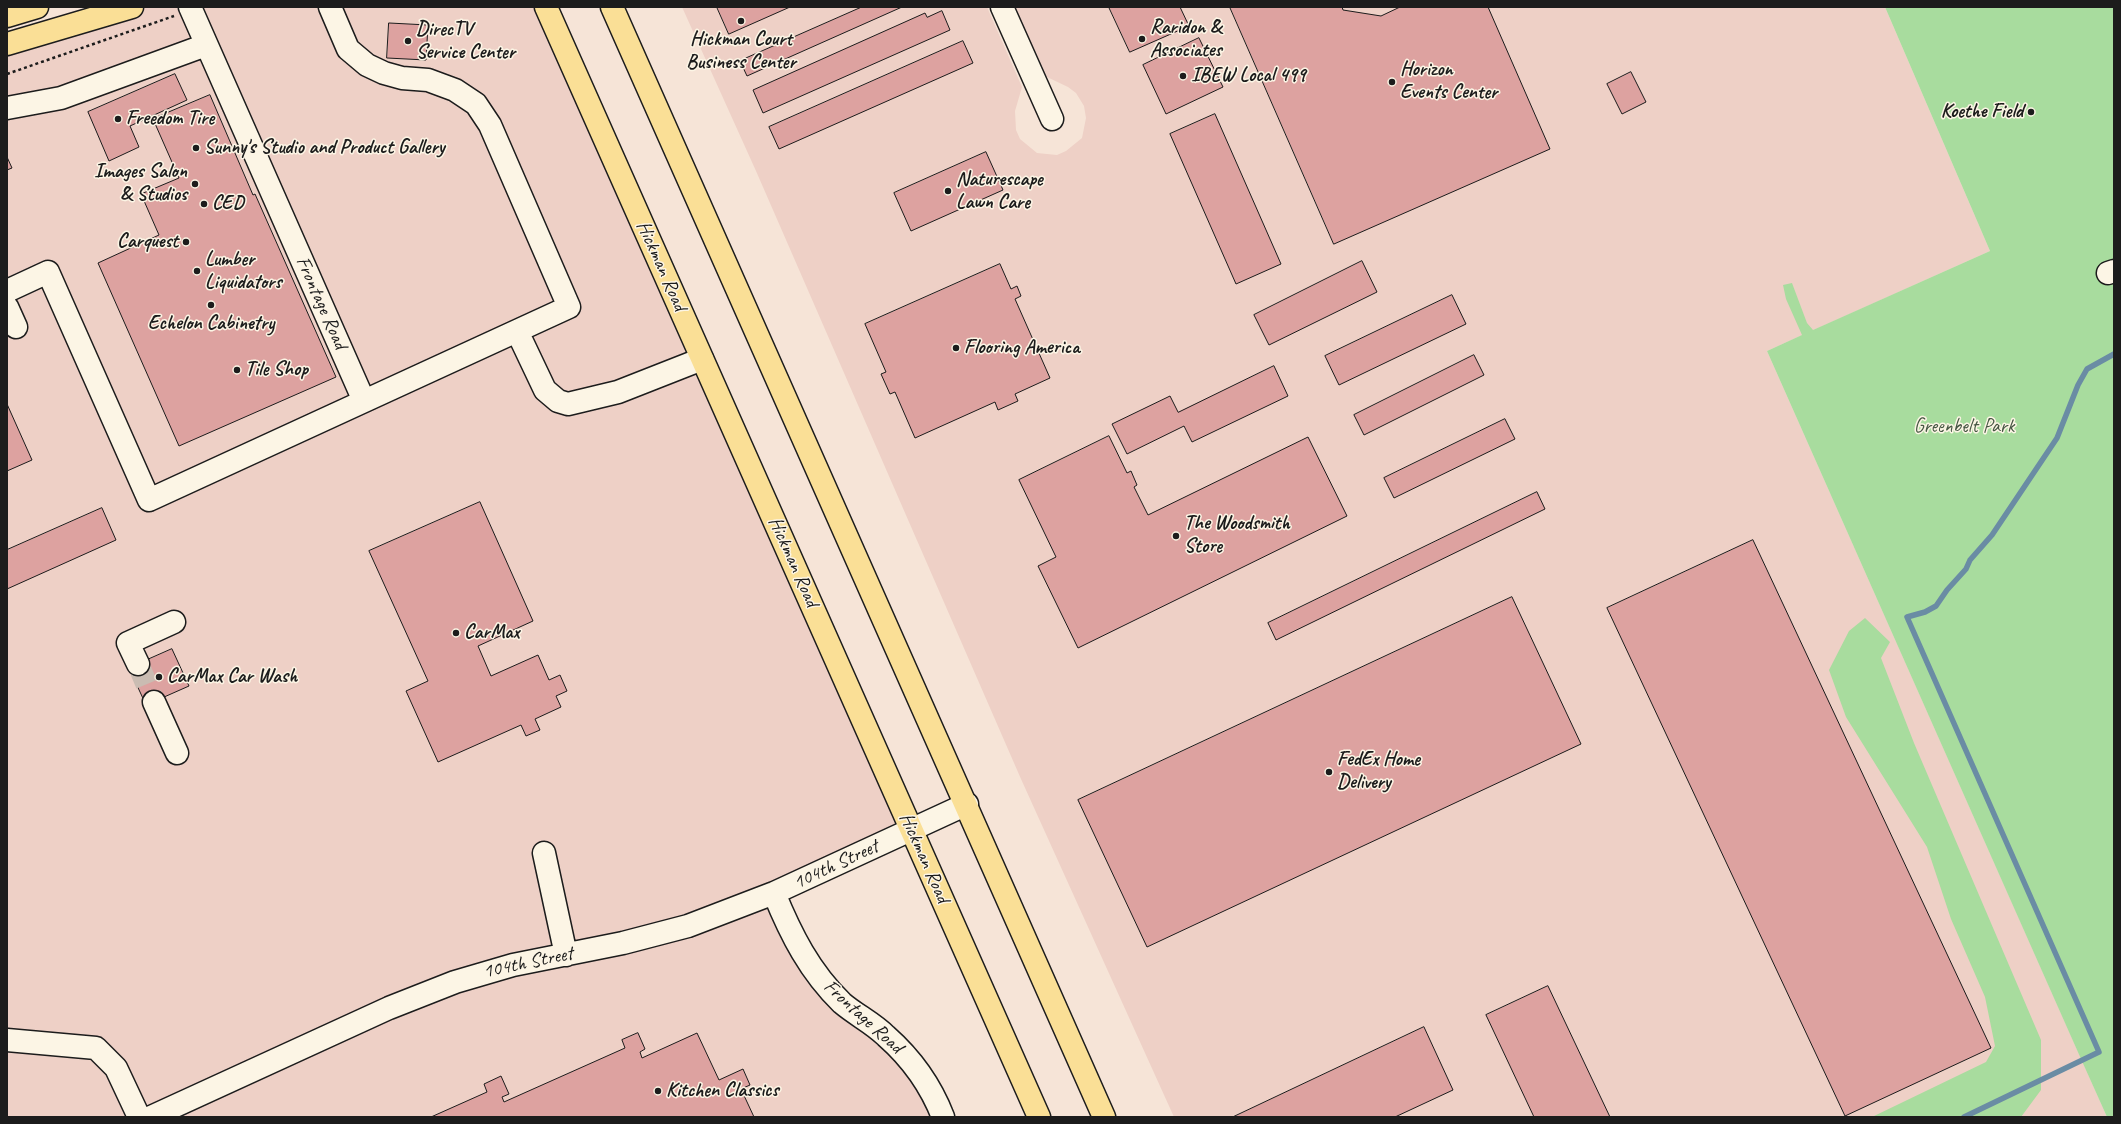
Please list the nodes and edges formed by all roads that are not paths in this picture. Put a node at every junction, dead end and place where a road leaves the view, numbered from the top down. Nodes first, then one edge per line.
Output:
1 (37, 7) edge
2 (132, 7) edge
3 (330, 7) edge
4 (546, 7) edge
5 (612, 7) edge
6 (1002, 7) edge
7 (190, 9) edge
8 (7, 16) edge
9 (7, 44) edge
10 (206, 45) junction
11 (7, 108) edge
12 (1052, 119) dead end
13 (7, 291) edge
14 (7, 307) edge
15 (16, 327) dead end
16 (518, 331) junction
17 (702, 359) junction
18 (364, 401) junction
19 (174, 622) dead end
20 (138, 664) tunnel mouth
21 (154, 702) tunnel mouth
22 (176, 753) dead end
23 (967, 804) junction
24 (912, 829) junction
25 (544, 853) dead end
26 (774, 893) junction
27 (566, 955) junction
28 (7, 1040) edge
29 (139, 1117) edge
30 (151, 1117) edge
31 (943, 1117) edge
32 (1039, 1117) edge
33 (1104, 1117) edge

1 - 8 main road
2 - 9 main road
3 - 16 street
4 - 17 main road, Hickman Road
5 - 23 main road
6 - 12 street
7 - 10 street, Frontage Road
10 - 11 street
10 - 18 street, Frontage Road
13 - 18 street
14 - 15 street
16 - 17 street
16 - 18 street
17 - 24 main road, Hickman Road
19 - 20 street
21 - 22 street
23 - 24 street, 104th Street
23 - 33 main road
24 - 26 street, 104th Street
24 - 32 main road, Hickman Road
25 - 27 street
26 - 27 street, 104th Street
26 - 31 street, Frontage Road
27 - 30 street, 104th Street
28 - 29 street

